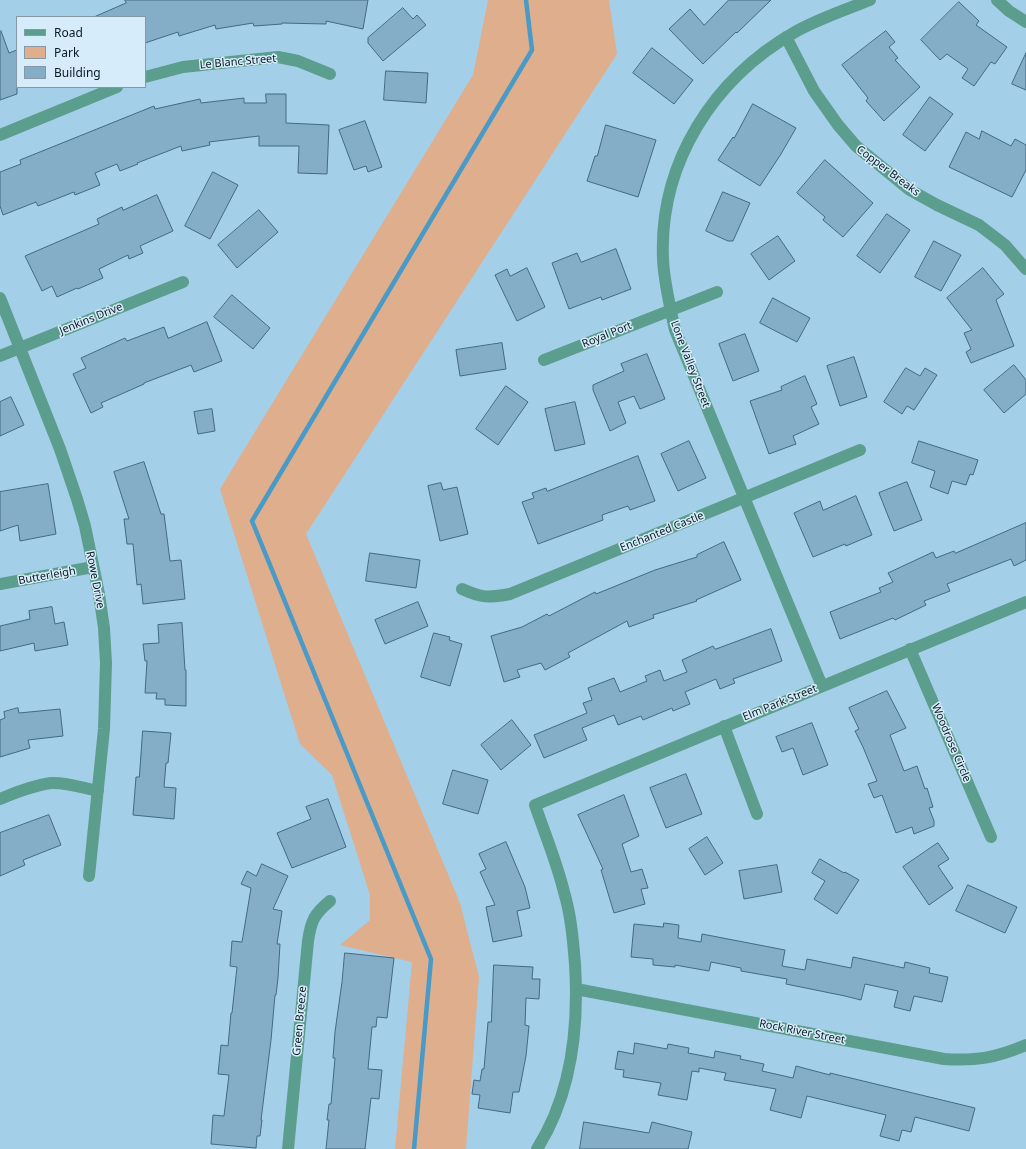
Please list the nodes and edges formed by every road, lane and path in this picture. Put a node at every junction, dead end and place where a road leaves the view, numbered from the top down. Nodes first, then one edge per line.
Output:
1 (870, 0) edge
2 (997, 0) edge
3 (1026, 22) edge
4 (786, 37) junction
5 (330, 74) dead end
6 (146, 77) edge
7 (115, 88) edge
8 (0, 135) edge
9 (1026, 269) edge
10 (183, 282) dead end
11 (717, 292) dead end
12 (0, 298) edge
13 (670, 310) junction
14 (21, 348) junction
15 (0, 356) edge
16 (544, 360) dead end
17 (860, 450) dead end
18 (744, 498) junction
19 (93, 567) junction
20 (0, 584) edge
21 (462, 589) dead end
22 (1026, 602) edge
23 (910, 649) junction
24 (822, 686) junction
25 (724, 726) junction
26 (98, 791) junction
27 (0, 799) edge
28 (757, 814) dead end
29 (991, 837) dead end
30 (89, 876) dead end
31 (330, 901) dead end
32 (576, 989) junction
33 (1026, 1045) edge
34 (288, 1149) edge
35 (537, 1149) edge

1 - 4 street, Lone Valley Street
2 - 3 street
4 - 9 street, Copper Breaks
4 - 13 street, Lone Valley Street
5 - 6 street, Le Blanc Street
7 - 8 street
10 - 14 street, Jenkins Drive
11 - 13 street, Royal Port
12 - 14 street, Rowe Drive
13 - 16 street, Royal Port
13 - 18 street, Lone Valley Street
14 - 15 street, Jenkins Drive
14 - 19 street, Rowe Drive
17 - 18 street, Enchanted Castle
18 - 21 street, Enchanted Castle
18 - 24 street, Lone Valley Street
19 - 20 street, Butterleigh
19 - 26 street, Rowe Drive
22 - 23 street, Elm Park Street
23 - 24 street, Elm Park Street
23 - 29 street, Woodrose Circle
24 - 25 street, Elm Park Street
25 - 28 street
25 - 32 street, Elm Park Street
26 - 27 street
26 - 30 street, Rowe Drive
31 - 34 street, Green Breeze
32 - 33 street, Rock River Street
32 - 35 street

